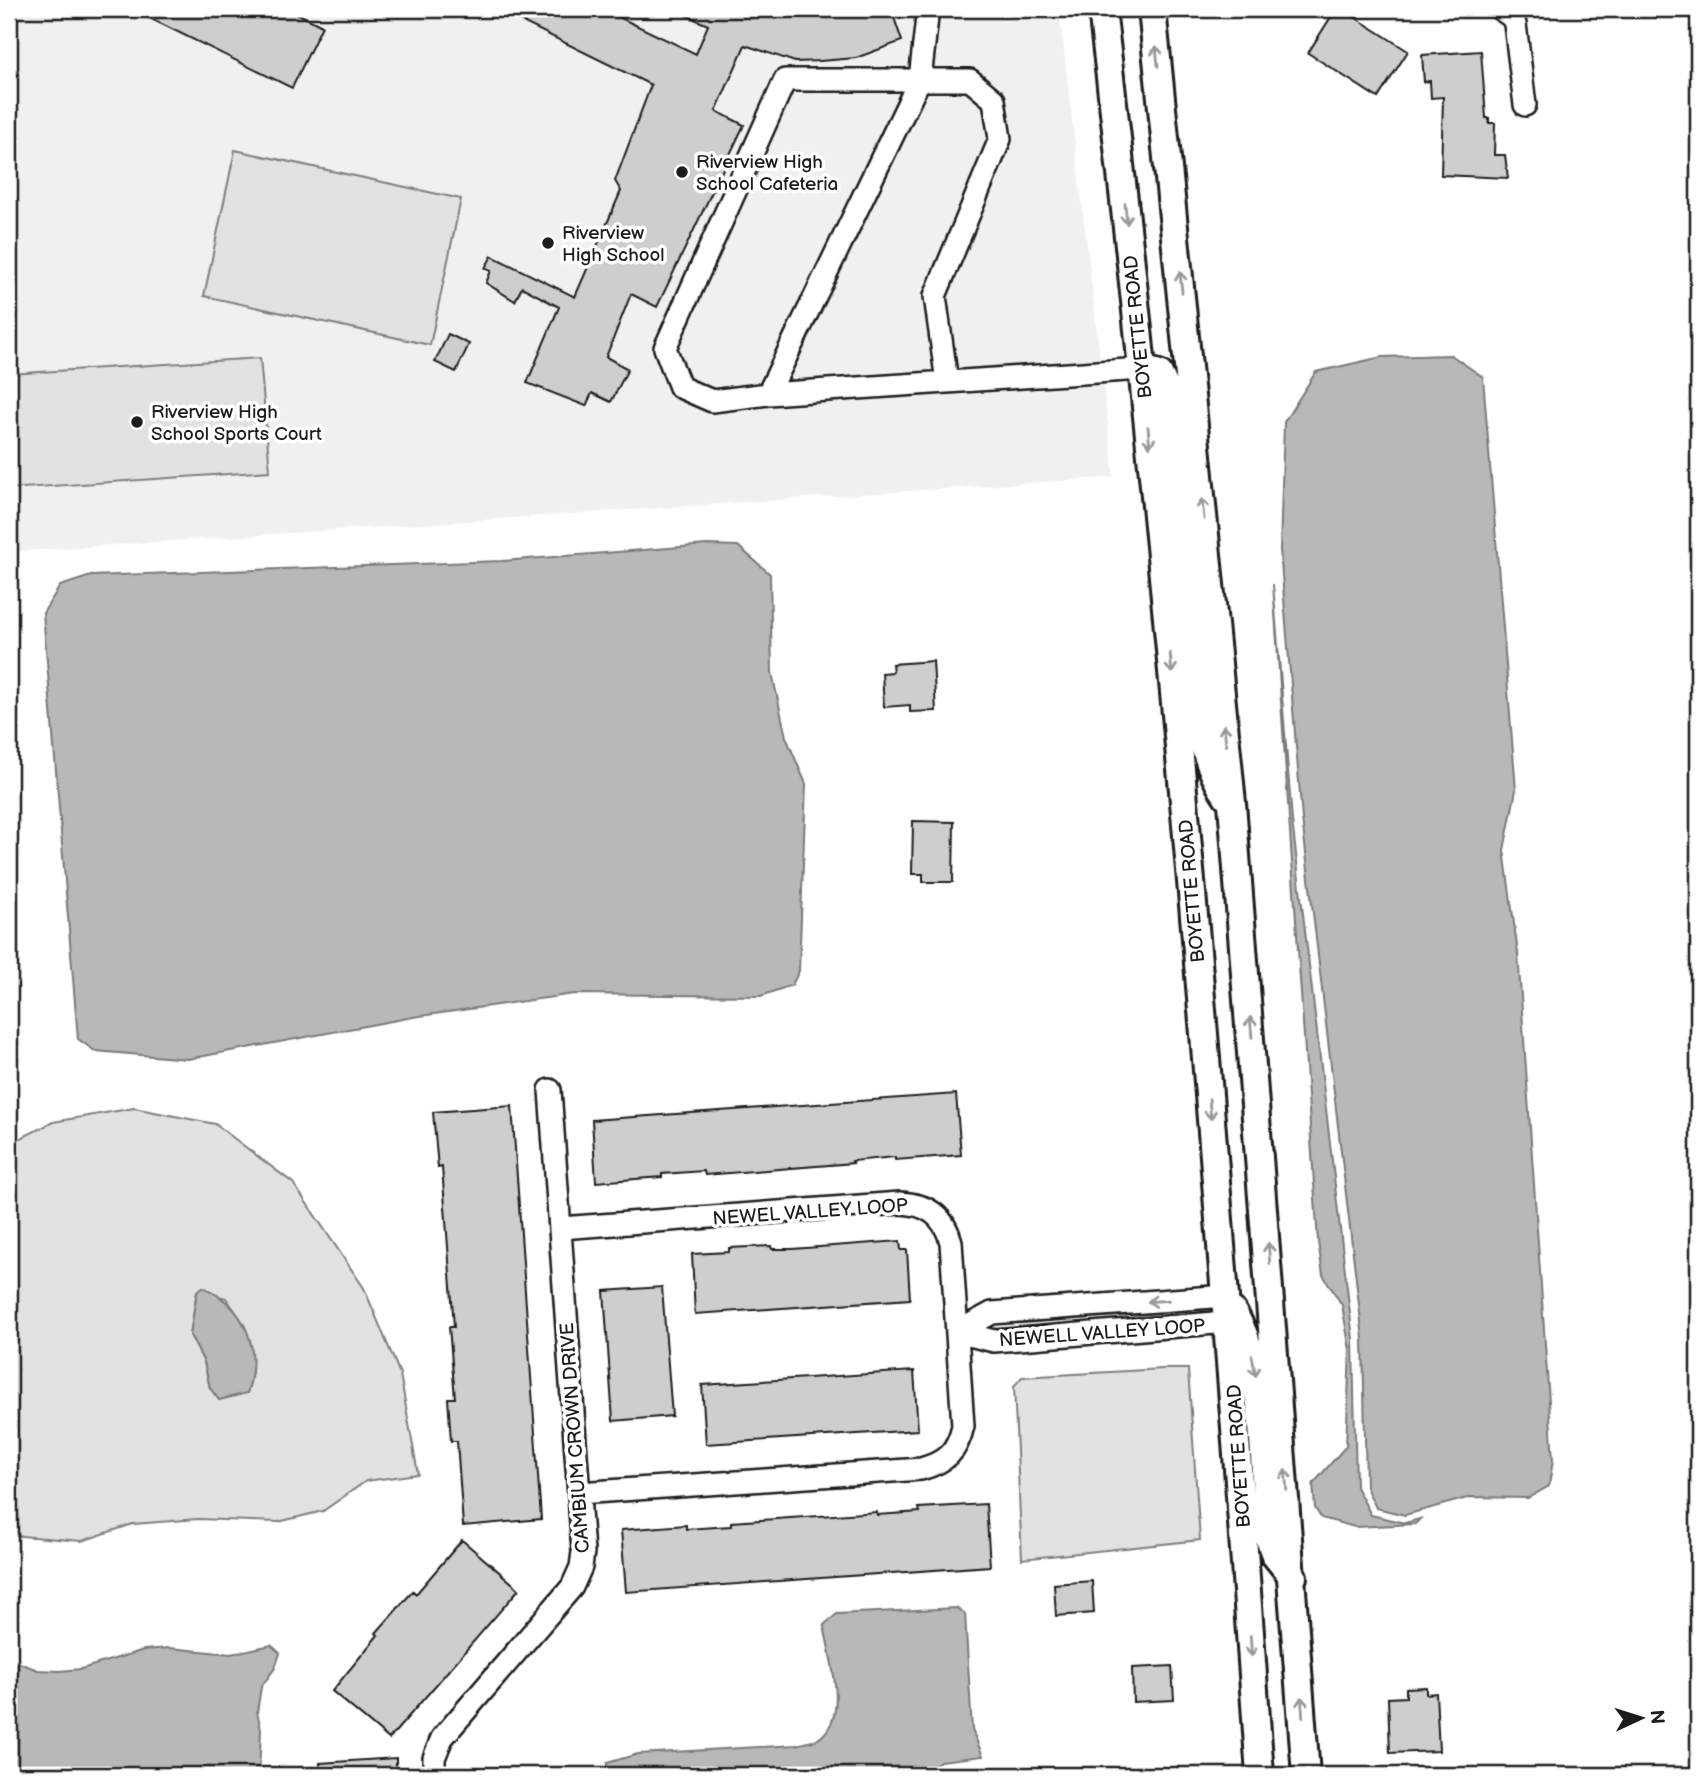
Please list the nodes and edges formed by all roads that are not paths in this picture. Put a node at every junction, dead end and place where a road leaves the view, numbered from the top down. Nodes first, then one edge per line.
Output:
1 (928, 9) edge
2 (1102, 9) edge
3 (1152, 9) edge
4 (1500, 9) edge
5 (920, 79) junction
6 (1525, 105) dead end
7 (1142, 369) junction
8 (947, 382) junction
9 (768, 394) junction
10 (1232, 803) junction
11 (550, 1090) dead end
12 (560, 1228) junction
13 (1227, 1307) junction
14 (957, 1332) junction
15 (579, 1493) junction
16 (1293, 1577) junction
17 (434, 1775) edge
18 (1260, 1775) edge
19 (1307, 1775) edge

1 - 5 street
2 -> 7 main road, BOYETTE ROAD
10 -> 3 main road
4 - 6 street
5 - 8 street
5 - 9 street
5 - 9 street
7 - 8 street
7 - 10 main road
7 -> 13 main road, BOYETTE ROAD
8 - 9 street
16 -> 10 main road
11 - 12 street, CAMBIUM CROWN DRIVE
12 - 14 street, NEWEL VALLEY LOOP
12 - 15 street, CAMBIUM CROWN DRIVE
13 - 14 street, NEWELL VALLEY LOOP
13 -> 16 main road
13 -> 18 main road, BOYETTE ROAD
14 - 15 street, NEWEL VALLEY LOOP
15 - 17 street, CAMBIUM CROWN DRIVE
19 -> 16 main road

